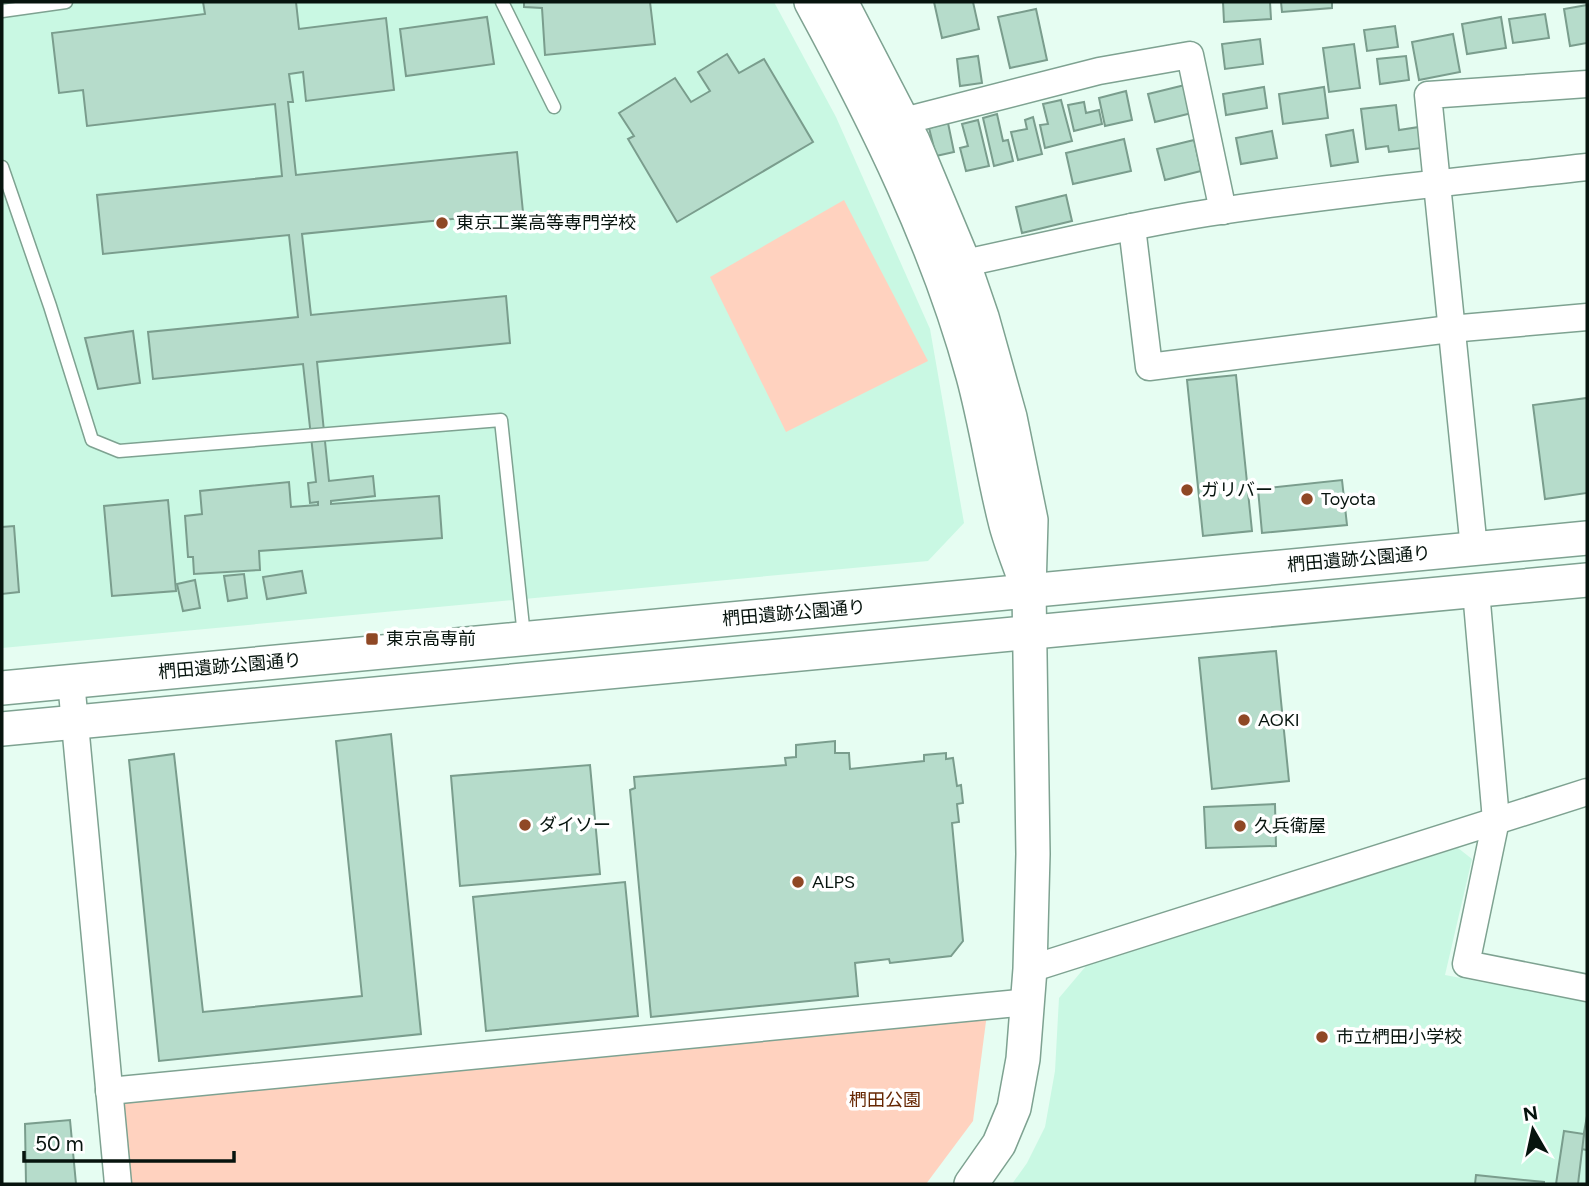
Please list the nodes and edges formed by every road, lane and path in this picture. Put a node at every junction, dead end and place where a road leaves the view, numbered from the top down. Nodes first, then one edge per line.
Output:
1 (66, 2) edge
2 (502, 2) edge
3 (811, 2) edge
4 (841, 2) edge
5 (2, 11) edge
6 (1587, 84) edge
7 (554, 107) dead end
8 (890, 124) junction
9 (2, 167) edge
10 (1587, 167) edge
11 (1438, 183) junction
12 (1223, 211) junction
13 (1132, 226) junction
14 (951, 266) junction
15 (1587, 317) edge
16 (1450, 329) junction
17 (1587, 538) edge
18 (1474, 548) junction
19 (1587, 580) edge
20 (1029, 590) junction
21 (1476, 590) junction
22 (1031, 632) junction
23 (524, 638) junction
24 (71, 681) junction
25 (2, 688) edge
26 (75, 722) junction
27 (2, 729) edge
28 (1587, 792) edge
29 (1496, 820) junction
30 (1030, 969) junction
31 (1587, 988) edge
32 (1028, 1002) junction
33 (109, 1091) junction
34 (118, 1184) edge
35 (971, 1184) edge

1 - 5 lane
2 - 7 lane
3 - 8 street
4 - 8 street
6 - 11 street
8 - 12 street
8 - 14 street
9 - 23 lane
10 - 11 street
11 - 12 street
11 - 16 street
12 - 13 street
13 - 14 street
13 - 16 street
14 - 20 street
15 - 16 street
16 - 18 street
17 - 18 street, 椚田遺跡公園通り
18 - 20 street, 椚田遺跡公園通り
19 - 21 street
20 - 22 street
20 - 23 street, 椚田遺跡公園通り
21 - 22 street
21 - 29 street
22 - 26 street
22 - 30 street
23 - 24 street, 椚田遺跡公園通り
24 - 25 street, 椚田遺跡公園通り
24 - 26 street
26 - 27 street
26 - 33 street
28 - 29 street
29 - 30 street
29 - 31 street
30 - 32 street
32 - 33 street
32 - 35 street
33 - 34 street

